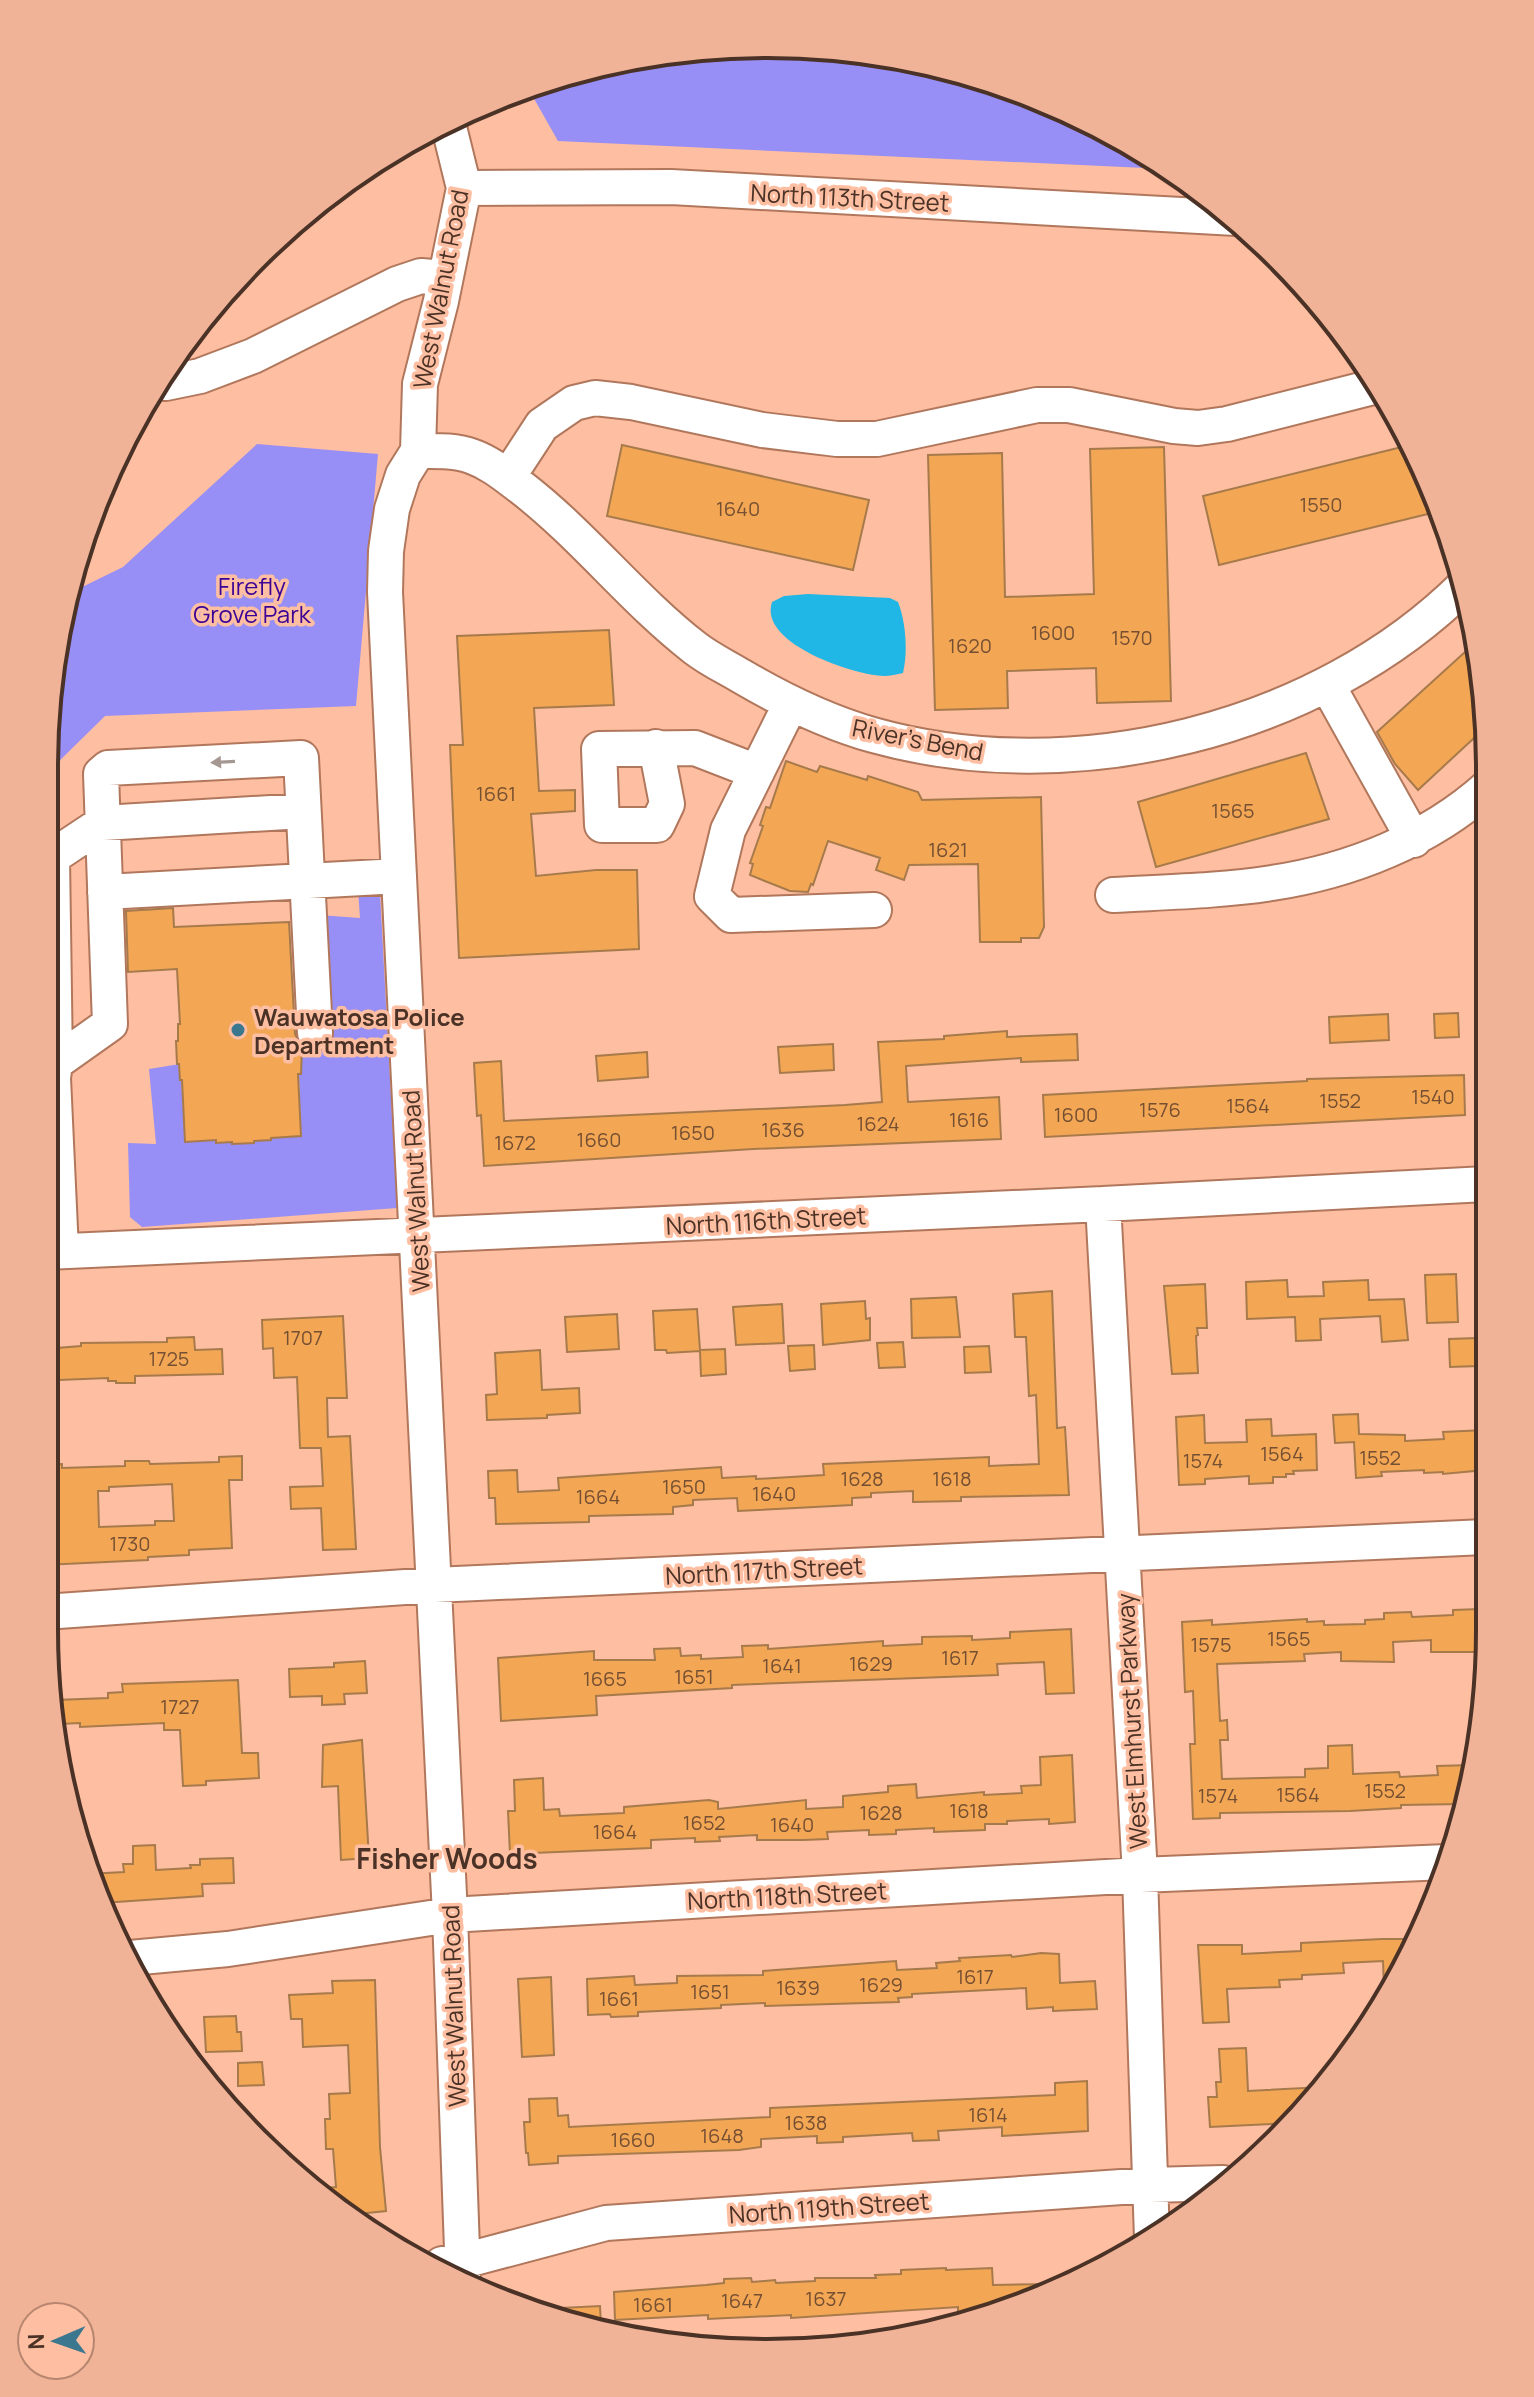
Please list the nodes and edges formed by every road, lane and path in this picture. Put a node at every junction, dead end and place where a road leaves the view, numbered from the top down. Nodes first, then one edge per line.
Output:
1 (450, 132) edge
2 (464, 188) junction
3 (1213, 217) edge
4 (445, 278) junction
5 (172, 382) edge
6 (1366, 389) edge
7 (418, 451) junction
8 (508, 477) junction
9 (1455, 596) edge
10 (1328, 686) junction
11 (791, 703) junction
12 (656, 747) dead end
13 (757, 772) junction
14 (1476, 798) edge
15 (303, 811) junction
16 (103, 823) junction
17 (1414, 840) junction
18 (58, 853) edge
19 (399, 876) junction
20 (307, 881) junction
21 (105, 892) junction
22 (1113, 895) dead end
23 (874, 910) dead end
24 (315, 1033) dead end
25 (58, 1061) edge
26 (1476, 1185) edge
27 (1103, 1204) junction
28 (417, 1236) junction
29 (58, 1251) edge
30 (1476, 1537) edge
31 (1122, 1554) junction
32 (434, 1585) junction
33 (58, 1611) edge
34 (1436, 1862) edge
35 (1140, 1875) junction
36 (450, 1915) junction
37 (138, 1957) edge
38 (1209, 2183) edge
39 (1150, 2185) junction
40 (1152, 2226) edge
41 (455, 2267) edge

1 - 2 street, West Walnut Road
2 - 3 street, North 113th Street
2 - 4 street, West Walnut Road
4 - 5 street
4 - 7 street, West Walnut Road
6 - 8 street
7 - 8 street, River's Bend
7 - 19 street, West Walnut Road
8 - 11 street, River's Bend
9 - 10 street, River's Bend
10 - 11 street, River's Bend
10 - 17 street
11 - 13 street
12 - 13 street
13 - 23 street
14 - 17 street
15 - 16 street
15 -> 16 street
15 - 20 street
16 - 18 street
16 - 21 street
17 - 22 street
19 - 20 street
19 - 28 street, West Walnut Road
20 - 21 street
20 - 24 street
21 - 25 street
26 - 27 street, North 116th Street
27 - 28 street, North 116th Street
27 - 31 street, West Elmhurst Parkway
28 - 29 street, North 116th Street
28 - 32 street, West Walnut Road
30 - 31 street, North 117th Street
31 - 32 street, North 117th Street
31 - 35 street, West Elmhurst Parkway
32 - 33 street, North 117th Street
32 - 36 street, West Walnut Road
34 - 35 street, North 118th Street
35 - 36 street, North 118th Street
35 - 39 street, West Elmhurst Parkway
36 - 37 street, North 118th Street
36 - 41 street, West Walnut Road
38 - 39 street, North 119th Street
39 - 40 street, West Elmhurst Parkway
39 - 41 street, North 119th Street

